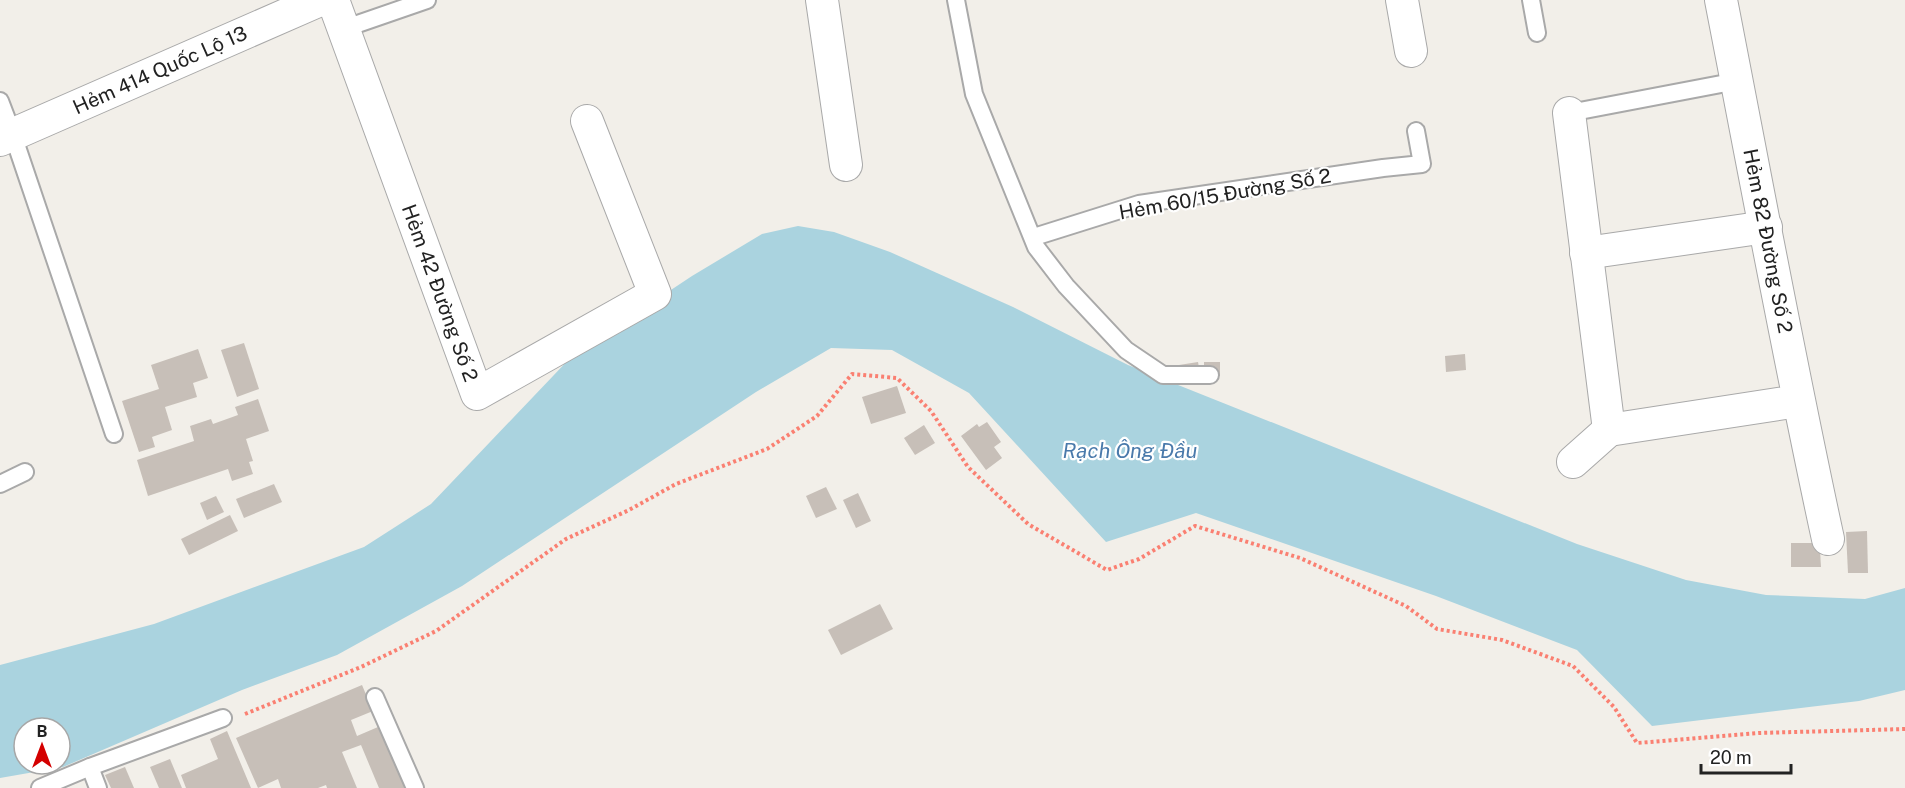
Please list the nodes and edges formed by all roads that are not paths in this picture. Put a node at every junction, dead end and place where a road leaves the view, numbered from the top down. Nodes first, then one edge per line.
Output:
1 (320, 0) edge
2 (333, 0) edge
3 (427, 0) edge
4 (822, 0) edge
5 (957, 0) edge
6 (1402, 0) edge
7 (1531, 0) edge
8 (1721, 0) edge
9 (343, 29) junction
10 (1537, 33) dead end
11 (1411, 51) dead end
12 (1737, 81) junction
13 (0, 101) edge
14 (1569, 113) joint
15 (587, 121) dead end
16 (1416, 131) dead end
17 (7, 137) edge
18 (846, 165) dead end
19 (1766, 227) junction
20 (1034, 237) junction
21 (1586, 254) junction
22 (1210, 375) dead end
23 (1798, 401) junction
24 (1609, 430) junction
25 (114, 434) dead end
26 (1573, 462) dead end
27 (25, 472) dead end
28 (0, 484) edge
29 (1828, 539) dead end
30 (375, 697) dead end
31 (223, 718) road end
32 (90, 767) junction
33 (40, 788) edge
34 (98, 788) edge
35 (415, 788) edge

1 - 17 street, Hẻm 414 Quốc Lộ 13
2 - 9 street, Hẻm 42 Đường Số 2
3 - 9 lane
4 - 18 street
5 - 20 lane
6 - 11 street
7 - 10 lane
8 - 12 street, Hẻm 82 Đường Số 2
9 - 15 street, Hẻm 42 Đường Số 2
12 - 14 lane
12 - 19 street, Hẻm 82 Đường Số 2
13 - 17 lane
14 - 21 street
16 - 20 lane, Hẻm 60/15 Đường Số 2
17 - 25 lane
19 - 21 street
19 - 23 street, Hẻm 82 Đường Số 2
20 - 22 lane
21 - 24 street
23 - 24 street
23 - 29 street, Hẻm 82 Đường Số 2
24 - 26 street
27 - 28 lane
30 - 35 lane
31 - 32 lane
32 - 33 lane
32 - 34 lane

